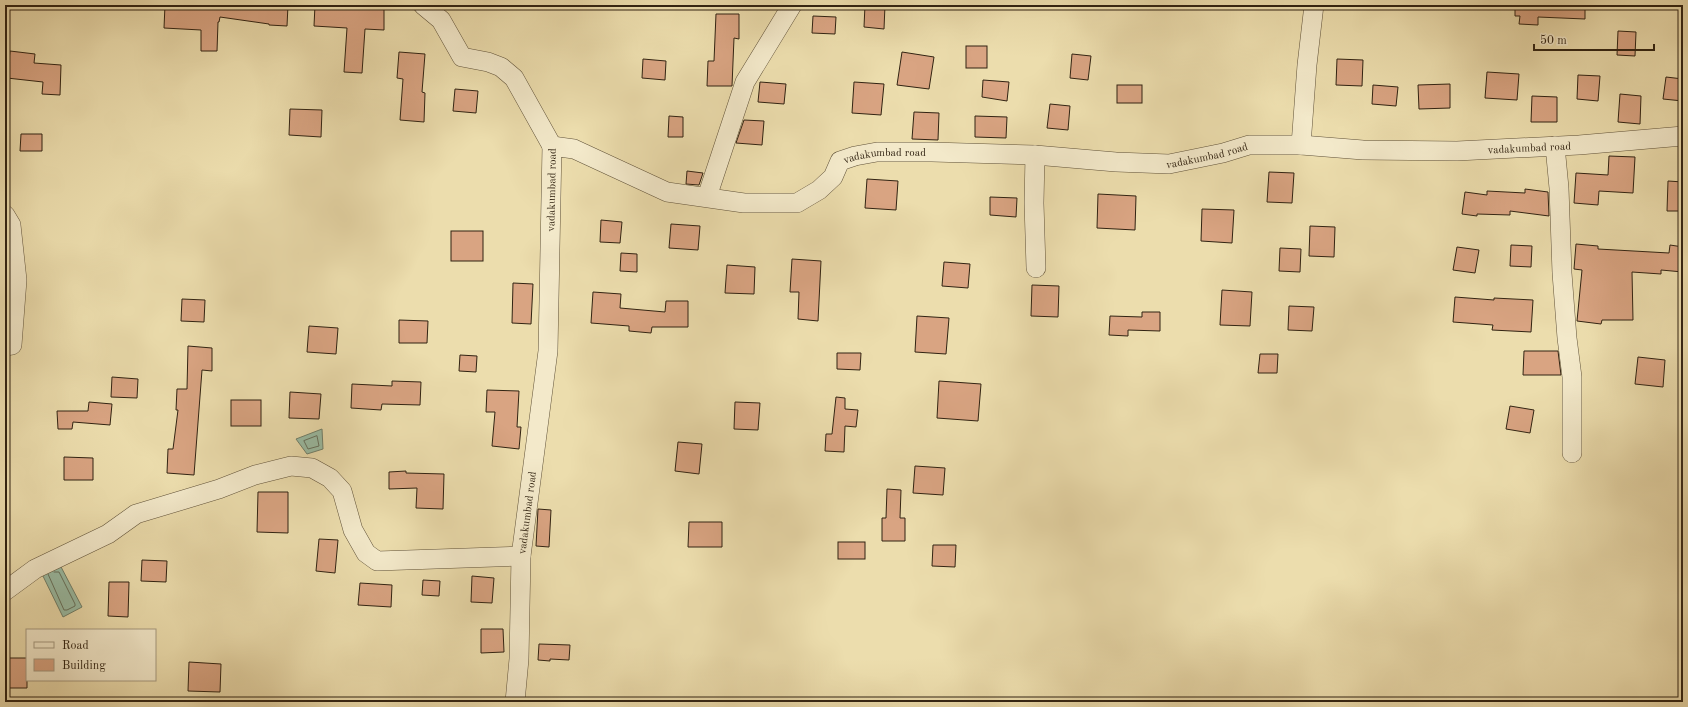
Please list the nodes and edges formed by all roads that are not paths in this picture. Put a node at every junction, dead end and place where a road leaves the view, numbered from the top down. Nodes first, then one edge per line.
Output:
1 (423, 5) edge
2 (792, 5) edge
3 (1314, 5) edge
4 (1683, 136) edge
5 (1301, 145) junction
6 (552, 146) junction
7 (1555, 146) junction
8 (1035, 155) junction
9 (707, 197) junction
10 (5, 214) edge
11 (1036, 268) dead end
12 (5, 346) edge
13 (1572, 453) dead end
14 (521, 556) junction
15 (5, 590) edge
16 (515, 702) edge

1 - 6 street
2 - 9 street
3 - 5 street
4 - 7 street, vadakumbad road
5 - 7 street, vadakumbad road
5 - 8 street, vadakumbad road
6 - 9 street, vadakumbad road
6 - 14 street, vadakumbad road
7 - 13 street
8 - 9 street, vadakumbad road
8 - 11 street
10 - 12 street
14 - 15 street
14 - 16 street, vadakumbad road

